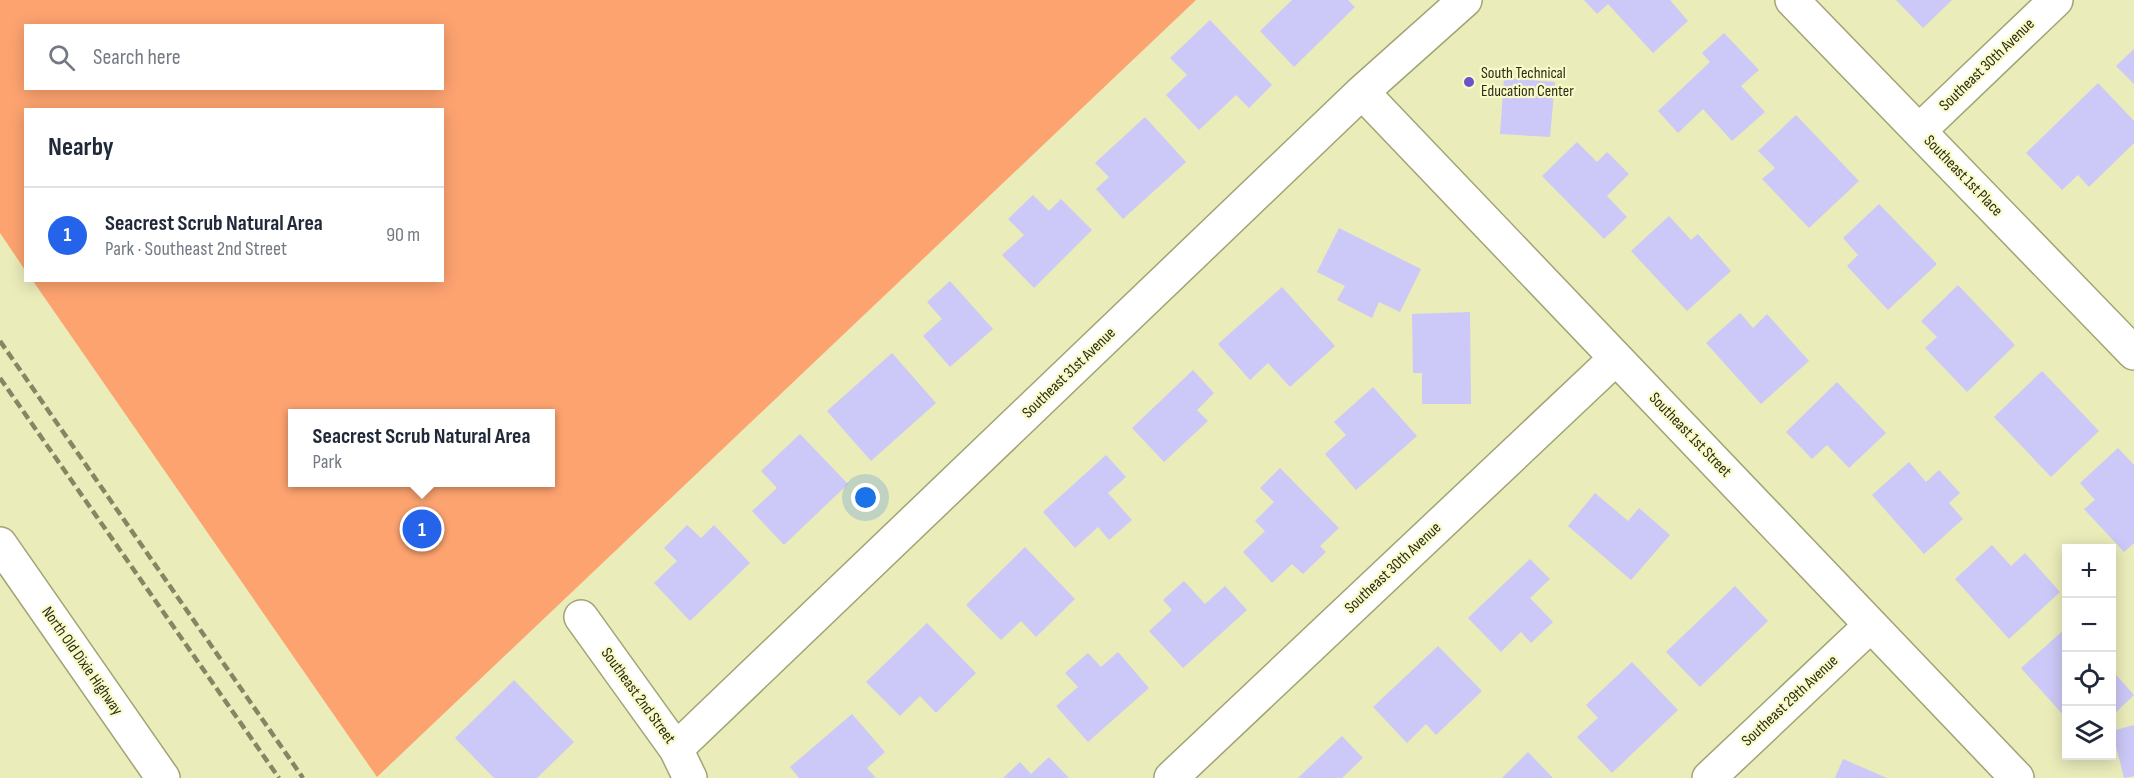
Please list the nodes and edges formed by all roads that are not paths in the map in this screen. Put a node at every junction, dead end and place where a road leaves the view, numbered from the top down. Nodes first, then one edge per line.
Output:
1 (1465, 0) edge
2 (1792, 0) edge
3 (2056, 0) edge
4 (1362, 92) junction
5 (1918, 131) junction
6 (2134, 352) edge
7 (1616, 358) junction
8 (0, 544) edge
9 (581, 617) dead end
10 (1871, 625) junction
11 (676, 749) junction
12 (163, 778) edge
13 (690, 778) edge
14 (1171, 778) edge
15 (1709, 778) edge
16 (2017, 778) edge

1 - 4 street, Southeast 31st Avenue
2 - 5 street, Southeast 1st Place
3 - 5 street, Southeast 30th Avenue
4 - 7 street, Southeast 1st Street
4 - 11 street, Southeast 31st Avenue
5 - 6 street, Southeast 1st Place
7 - 10 street, Southeast 1st Street
7 - 14 street, Southeast 30th Avenue
8 - 12 street, North Old Dixie Highway
9 - 11 street, Southeast 2nd Street
10 - 15 street, Southeast 29th Avenue
10 - 16 street, Southeast 1st Street
11 - 13 street, Southeast 2nd Street

